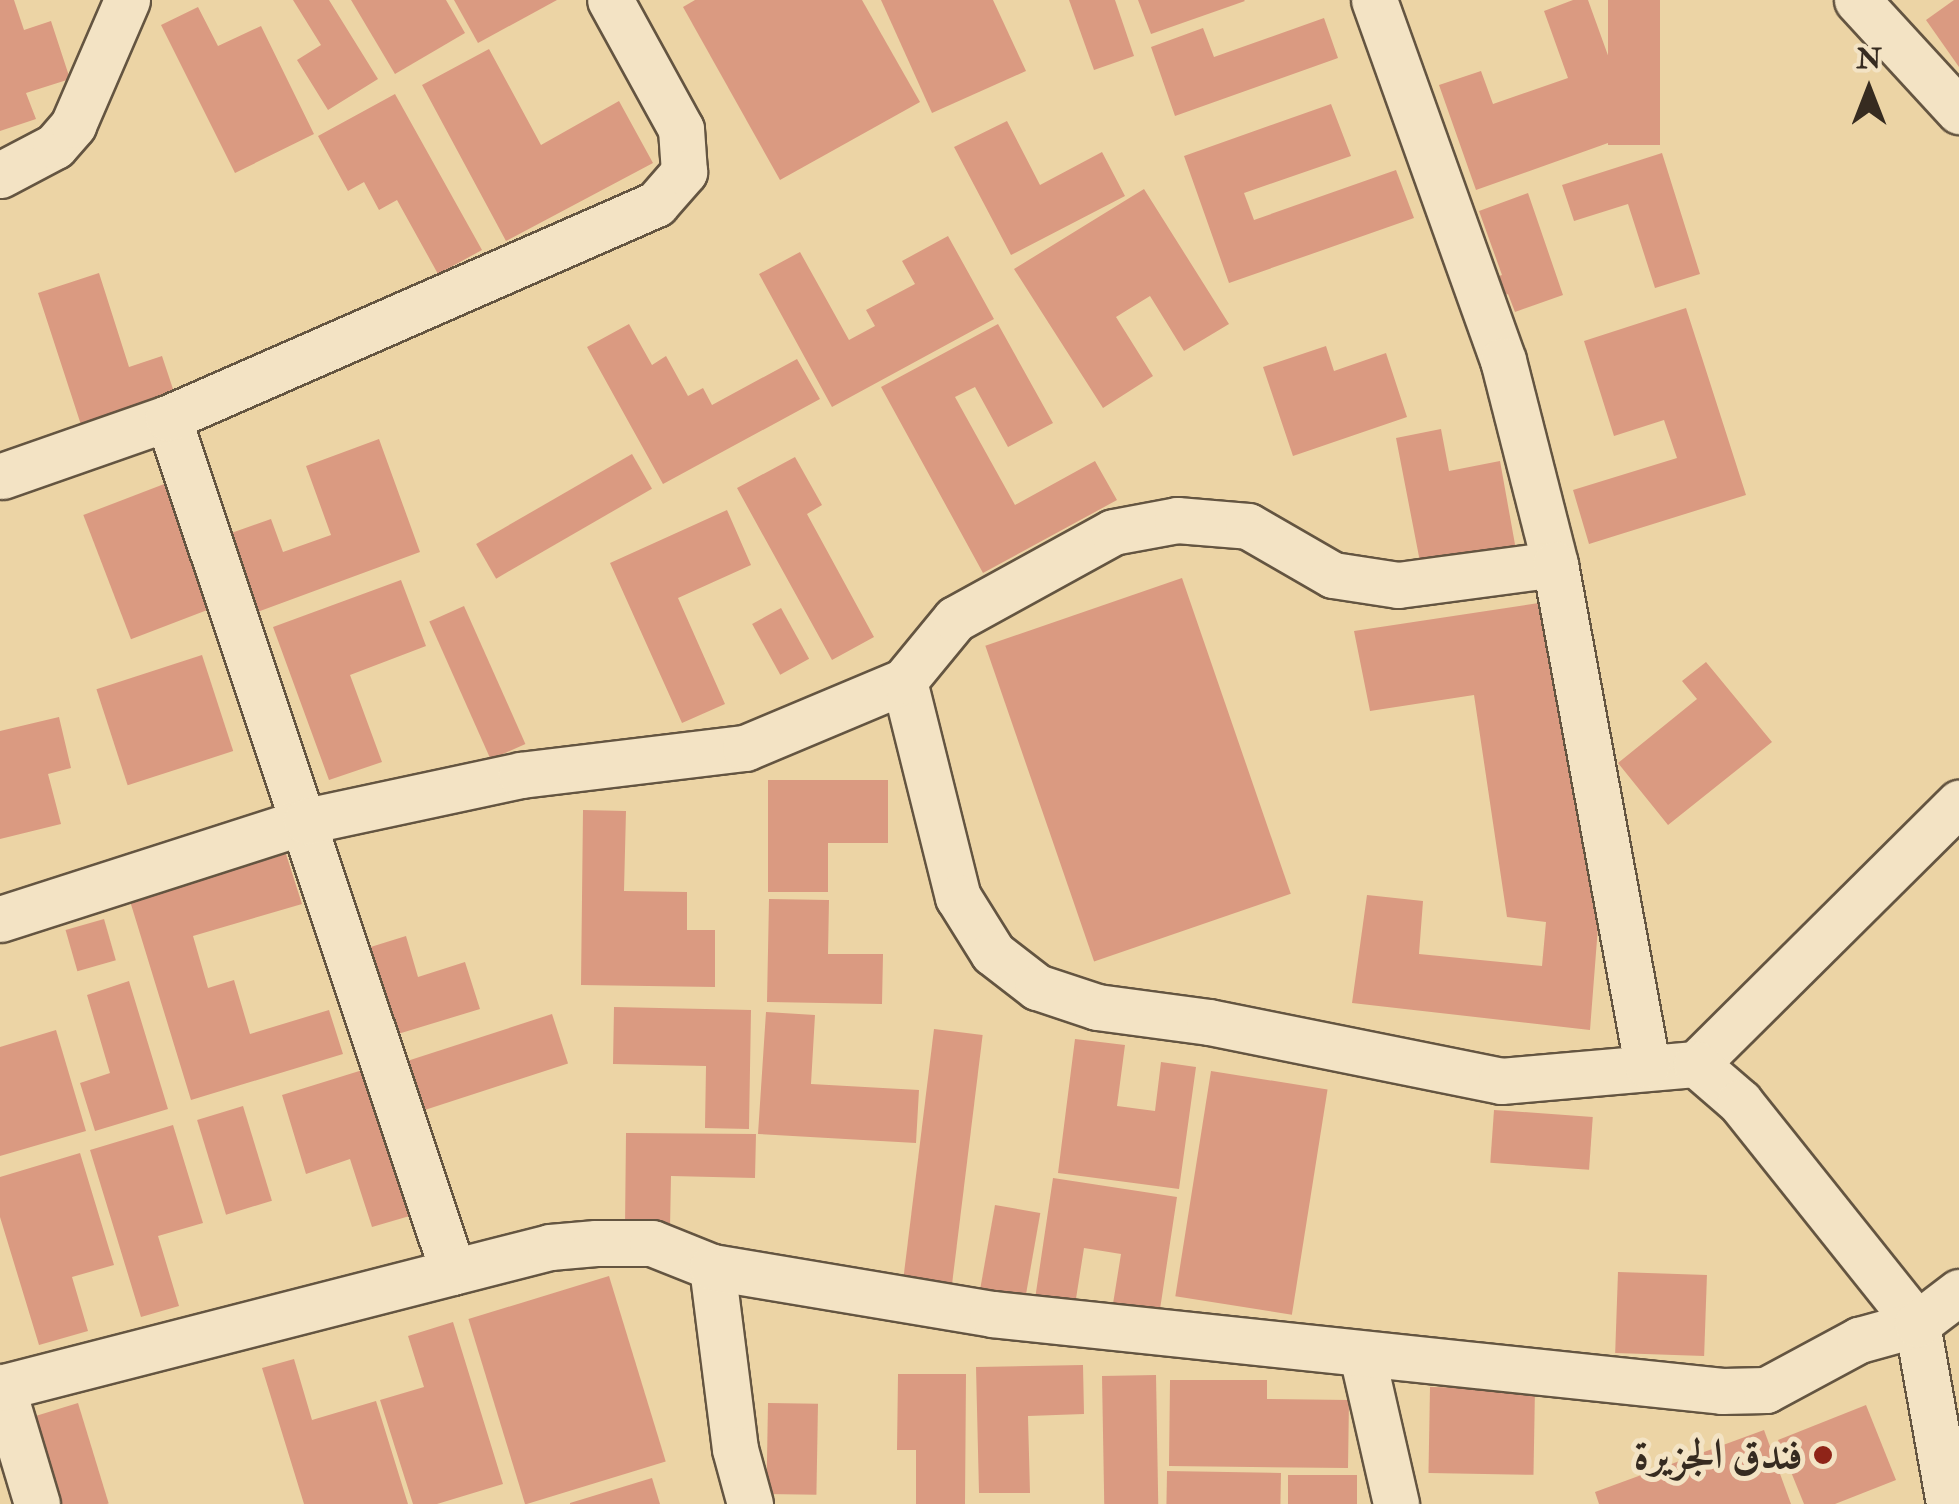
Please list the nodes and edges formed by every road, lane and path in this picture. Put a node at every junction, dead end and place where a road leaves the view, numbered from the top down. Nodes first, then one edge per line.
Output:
1 (127, 0) edge
2 (610, 0) edge
3 (1374, 0) edge
4 (1878, 7) edge
5 (1959, 111) edge
6 (0, 175) edge
7 (168, 418) junction
8 (1, 473) edge
9 (1555, 564) junction
10 (904, 681) junction
11 (1959, 803) edge
12 (306, 822) junction
13 (0, 920) edge
14 (1647, 1064) junction
15 (1696, 1064) junction
16 (712, 1266) junction
17 (453, 1272) junction
18 (1959, 1292) edge
19 (1917, 1324) junction
20 (1362, 1355) junction
21 (1, 1387) edge
22 (37, 1504) edge
23 (750, 1504) edge
24 (1396, 1504) edge
25 (1949, 1504) edge

1 - 6 street
2 - 7 street
3 - 9 street
4 - 5 street
7 - 8 street
7 - 12 street
9 - 10 street
9 - 14 street
10 - 12 street
10 - 14 street
11 - 15 street
12 - 13 street
12 - 17 street
14 - 15 street
15 - 19 street
16 - 17 street
16 - 20 street
16 - 23 street
17 - 21 street
18 - 19 street
19 - 20 street
19 - 25 street
20 - 24 street
21 - 22 street

